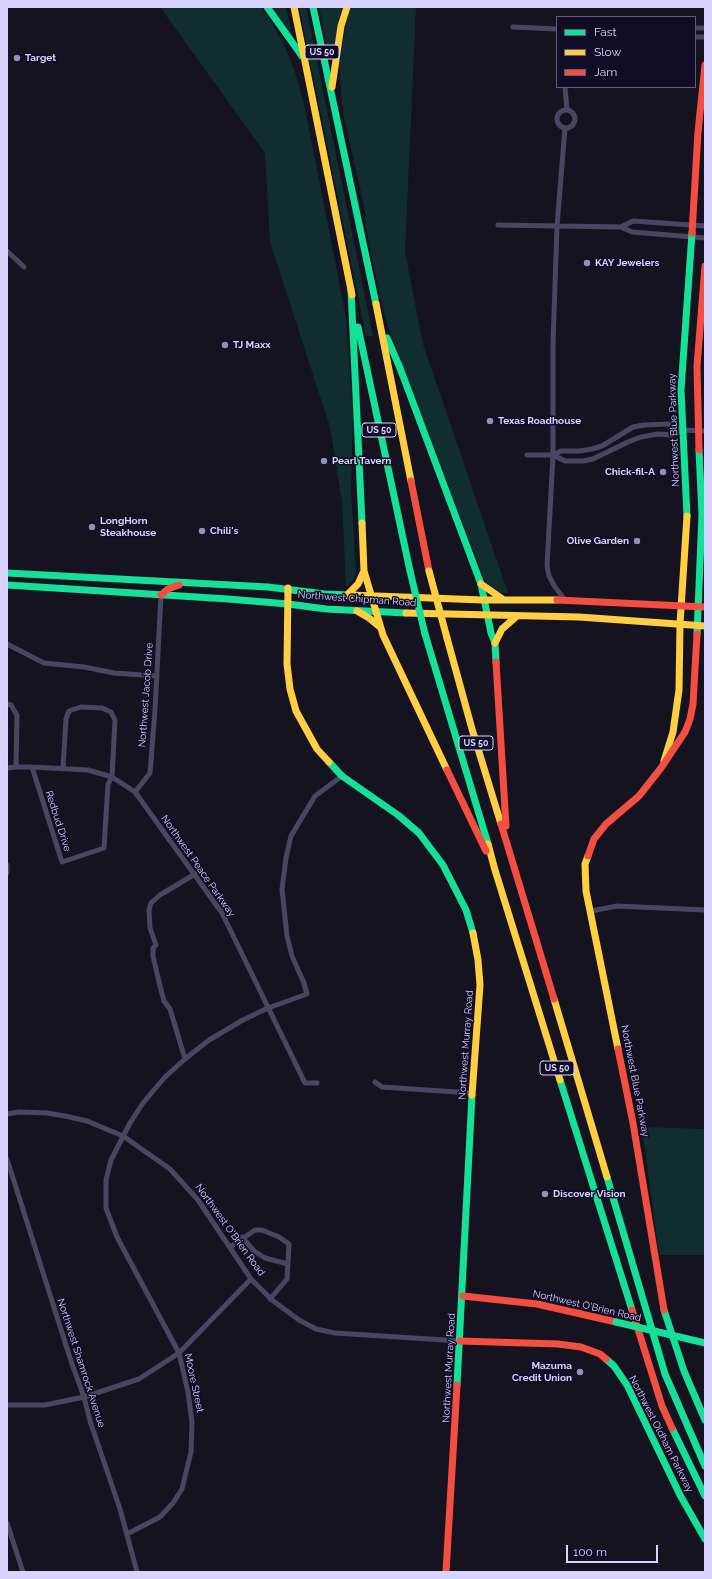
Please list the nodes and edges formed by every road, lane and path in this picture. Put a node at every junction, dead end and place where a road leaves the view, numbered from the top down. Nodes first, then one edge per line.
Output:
1 (267, 7) edge
2 (294, 7) edge
3 (313, 7) edge
4 (346, 7) edge
5 (513, 27) dead end
6 (556, 29) edge
7 (305, 61) junction
8 (705, 65) edge
9 (565, 88) edge
10 (331, 97) junction
11 (567, 110) junction
12 (565, 128) junction
13 (498, 225) dead end
14 (693, 225) junction
15 (557, 226) junction
16 (705, 226) edge
17 (620, 227) junction
18 (692, 237) junction
19 (705, 238) edge
20 (7, 251) edge
21 (705, 266) edge
22 (24, 267) dead end
23 (351, 289) junction
24 (379, 320) junction
25 (683, 430) junction
26 (701, 431) edge
27 (527, 455) dead end
28 (553, 456) junction
29 (364, 571) junction
30 (7, 573) edge
31 (185, 583) junction
32 (481, 584) junction
33 (7, 585) edge
34 (288, 588) junction
35 (161, 595) junction
36 (347, 595) junction
37 (371, 595) junction
38 (483, 600) junction
39 (504, 600) junction
40 (565, 600) junction
41 (288, 604) junction
42 (681, 606) junction
43 (702, 606) edge
44 (357, 611) junction
45 (375, 612) junction
46 (488, 616) junction
47 (517, 616) junction
48 (680, 624) junction
49 (701, 626) edge
50 (381, 628) junction
51 (495, 643) junction
52 (7, 644) edge
53 (157, 676) junction
54 (7, 704) edge
55 (16, 767) junction
56 (32, 767) junction
57 (7, 768) edge
58 (63, 768) junction
59 (661, 768) junction
60 (342, 776) junction
61 (112, 777) junction
62 (135, 792) junction
63 (508, 848) junction
64 (7, 865) edge
65 (495, 870) junction
66 (7, 873) edge
67 (195, 874) junction
68 (705, 910) edge
69 (591, 911) junction
70 (268, 1008) junction
71 (185, 1059) junction
72 (375, 1082) dead end
73 (318, 1083) dead end
74 (472, 1093) junction
75 (7, 1114) edge
76 (123, 1136) junction
77 (7, 1159) edge
78 (242, 1237) junction
79 (230, 1247) junction
80 (288, 1264) junction
81 (251, 1279) junction
82 (463, 1296) junction
83 (270, 1299) junction
84 (460, 1341) junction
85 (705, 1343) edge
86 (179, 1353) junction
87 (608, 1361) joint
88 (84, 1397) junction
89 (7, 1404) edge
90 (705, 1420) edge
91 (705, 1466) edge
92 (705, 1496) edge
93 (7, 1523) edge
94 (127, 1534) junction
95 (705, 1539) edge
96 (23, 1572) edge
97 (137, 1572) edge
98 (446, 1572) edge

1 - 7 main road, US 50
2 - 7 main road
3 - 10 main road, US 50
4 - 10 main road
5 - 6 street
7 - 23 main road, US 50
8 - 14 main road, Northwest Blue Parkway
9 - 11 street
10 - 24 main road, US 50
11 - 12 street
11 - 12 street
12 - 15 street
13 - 15 street
14 - 16 street
14 - 17 street
14 - 18 main road, Northwest Blue Parkway
15 - 17 street
15 - 28 street
17 - 18 street
18 - 19 street
18 - 25 main road, Northwest Blue Parkway
20 - 22 street
21 - 26 main road, Northwest Blue Parkway
23 - 29 main road
23 - 65 main road, US 50, bridge
24 - 32 main road
24 - 63 main road, US 50, bridge
25 - 26 street
25 - 28 street
25 - 28 street
25 - 42 main road, Northwest Blue Parkway
26 - 43 main road, Northwest Blue Parkway
27 - 28 street
28 - 40 street
29 - 36 main road
29 - 37 main road
30 - 31 main road, Northwest Chipman Road
31 - 34 main road, Northwest Chipman Road
31 - 35 main road
32 - 38 main road
32 - 39 main road
33 - 35 main road, Northwest Chipman Road
34 - 36 main road, Northwest Chipman Road
34 - 41 main road, Northwest Murray Road
35 - 41 main road, Northwest Chipman Road
35 - 53 street, Northwest Jacob Drive
36 - 37 main road, Northwest Chipman Road
37 - 38 main road, Northwest Chipman Road
37 - 45 main road
38 - 39 main road, Northwest Chipman Road
38 - 46 main road
39 - 40 main road, Northwest Chipman Road
40 - 42 main road, Northwest Chipman Road
41 - 44 main road, Northwest Chipman Road
41 - 60 main road, Northwest Murray Road
42 - 43 main road, Northwest Chipman Road
42 - 48 main road, Northwest Blue Parkway
43 - 49 main road, Northwest Blue Parkway
44 - 45 main road, Northwest Chipman Road
44 - 50 main road
45 - 46 main road, Northwest Chipman Road
45 - 50 main road
46 - 47 main road, Northwest Chipman Road
46 - 51 main road
47 - 48 main road, Northwest Chipman Road
47 - 51 main road
48 - 49 main road, Northwest Chipman Road
48 - 59 main road, Northwest Blue Parkway
49 - 59 main road, Northwest Blue Parkway
50 - 65 main road
51 - 63 main road
52 - 53 street
53 - 62 street, Northwest Jacob Drive
54 - 55 street
55 - 56 street, Northwest Peace Parkway
55 - 57 street, Northwest Peace Parkway
56 - 58 street, Northwest Peace Parkway
56 - 61 street, Redbud Drive
58 - 61 street, Northwest Peace Parkway
58 - 61 street
59 - 69 main road, Northwest Blue Parkway
60 - 70 street, Moore Street
60 - 74 main road, Northwest Murray Road
61 - 62 street, Northwest Peace Parkway
62 - 67 street, Northwest Peace Parkway
63 - 91 main road, US 50
64 - 66 street
65 - 92 main road, US 50
67 - 70 street, Northwest Peace Parkway
67 - 71 street
68 - 69 street
69 - 90 main road, Northwest Blue Parkway
70 - 71 street, Moore Street
70 - 73 street, Northwest Peace Parkway
71 - 76 street, Moore Street
72 - 74 street
74 - 82 main road, Northwest Murray Road
75 - 76 street, Northwest O'Brien Road
76 - 79 street, Northwest O'Brien Road
76 - 86 street, Moore Street
77 - 88 street, Northwest Shamrock Avenue
78 - 79 street
78 - 80 street
78 - 80 street
79 - 81 street, Northwest O'Brien Road
80 - 83 street
81 - 83 street, Northwest O'Brien Road
81 - 86 street
82 - 84 main road, Northwest Murray Road
82 - 85 main road, Northwest O'Brien Road, bridge
83 - 84 street, Northwest O'Brien Road
84 - 87 main road, Northwest O'Brien Road
84 - 98 main road, Northwest Murray Road
86 - 88 street
86 - 94 street, Moore Street
87 - 95 main road, Northwest Oldham Parkway
88 - 89 street
88 - 94 street, Northwest Shamrock Avenue
93 - 96 street
94 - 97 street, Northwest Shamrock Avenue

